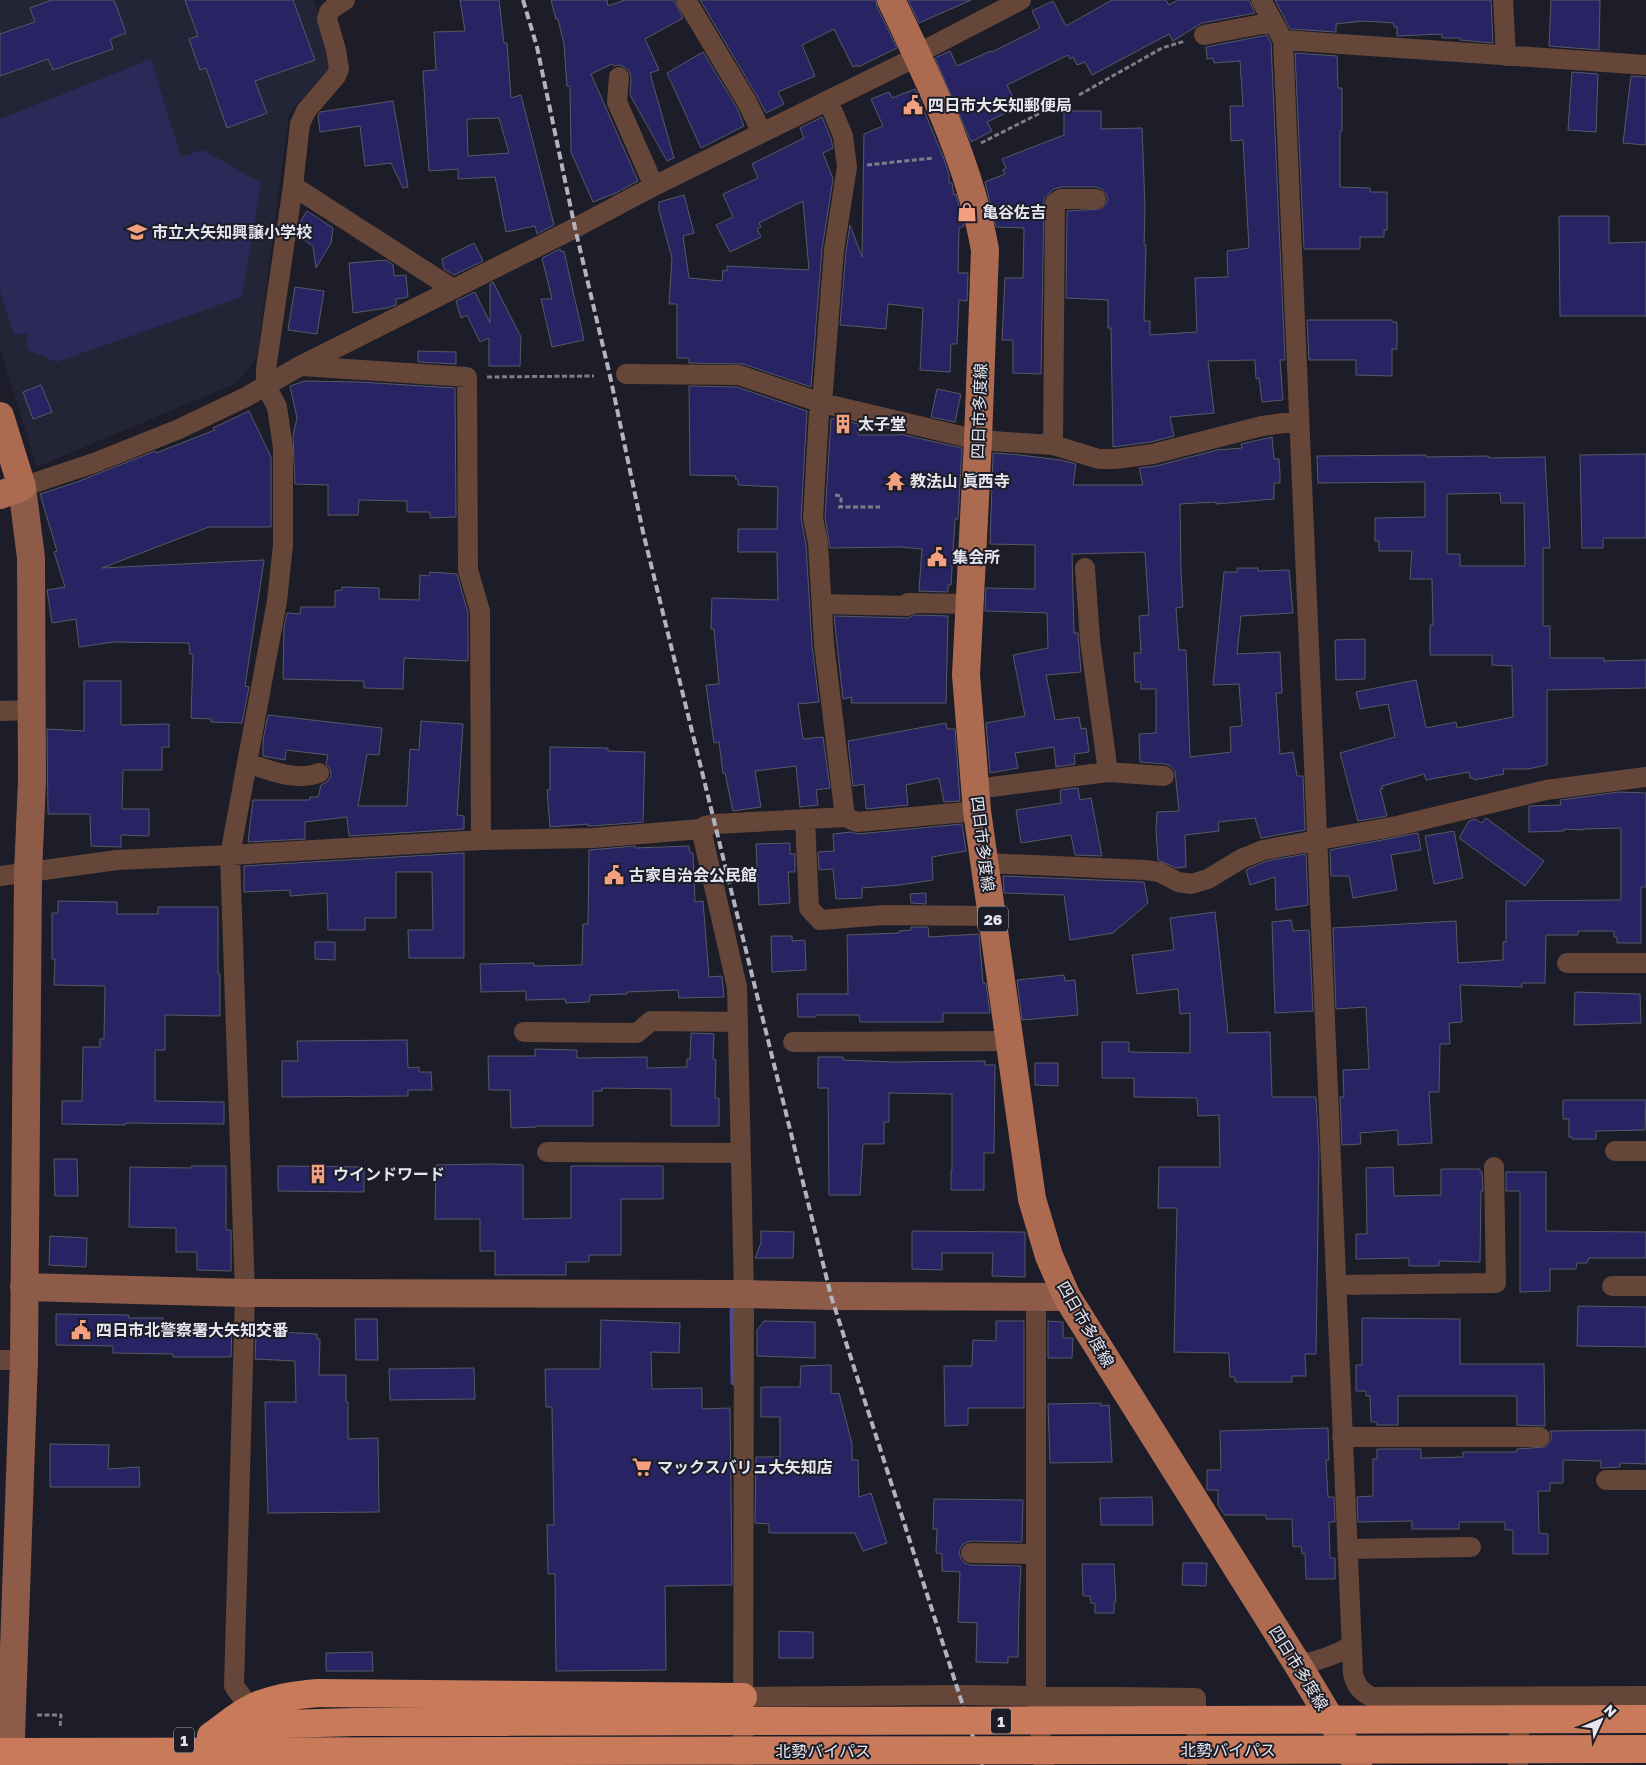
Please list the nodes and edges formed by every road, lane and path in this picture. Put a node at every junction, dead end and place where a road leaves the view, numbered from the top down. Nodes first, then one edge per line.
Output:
1 (346, 0) edge
2 (686, 0) edge
3 (891, 0) edge
4 (1020, 0) edge
5 (1261, 0) edge
6 (1503, 0) edge
7 (1273, 22) junction
8 (1204, 35) joint
9 (1282, 40) junction
10 (917, 54) junction
11 (1506, 56) junction
12 (1646, 65) edge
13 (619, 77) dead end
14 (1080, 95) dead end
15 (828, 100) junction
16 (762, 133) junction
17 (293, 186) junction
18 (654, 186) junction
19 (1096, 199) dead end
20 (453, 289) junction
21 (300, 366) junction
22 (626, 374) dead end
23 (594, 376) dead end
24 (467, 377) junction
25 (266, 386) junction
26 (822, 403) junction
27 (0, 416) edge
28 (1298, 421) junction
29 (978, 440) junction
30 (1053, 445) junction
31 (11, 491) edge
32 (838, 507) dead end
33 (880, 507) dead end
34 (1085, 568) dead end
35 (822, 604) junction
36 (970, 604) junction
37 (32, 710) junction
38 (0, 711) edge
39 (247, 763) junction
40 (1108, 772) junction
41 (319, 773) dead end
42 (1164, 776) dead end
43 (1646, 777) edge
44 (976, 800) junction
45 (845, 817) junction
46 (805, 820) junction
47 (701, 829) junction
48 (481, 840) junction
49 (1318, 841) junction
50 (230, 855) junction
51 (985, 863) junction
52 (28, 873) junction
53 (0, 876) edge
54 (992, 916) junction
55 (1567, 963) dead end
56 (1646, 963) edge
57 (738, 1022) junction
58 (524, 1032) dead end
59 (1010, 1041) junction
60 (793, 1042) dead end
61 (1646, 1151) edge
62 (547, 1152) dead end
63 (1615, 1152) dead end
64 (740, 1153) junction
65 (1494, 1167) dead end
66 (1336, 1285) junction
67 (1612, 1286) dead end
68 (1646, 1286) edge
69 (24, 1288) junction
70 (245, 1293) junction
71 (744, 1294) junction
72 (1036, 1296) junction
73 (1067, 1297) junction
74 (12, 1360) edge
75 (1342, 1437) junction
76 (1540, 1437) dead end
77 (1606, 1480) dead end
78 (1646, 1480) edge
79 (1471, 1547) dead end
80 (1347, 1550) junction
81 (971, 1553) dead end
82 (1036, 1554) junction
83 (1351, 1646) junction
84 (1298, 1665) junction
85 (1520, 1696) junction
86 (1646, 1696) edge
87 (743, 1697) junction
88 (1036, 1697) junction
89 (250, 1708) junction
90 (37, 1715) dead end
91 (1646, 1719) edge
92 (60, 1731) dead end
93 (211, 1736) junction
94 (1646, 1749) edge
95 (6, 1752) edge
96 (743, 1765) edge
97 (1044, 1765) edge
98 (1197, 1765) edge
99 (1358, 1765) edge
100 (1518, 1765) edge

1 - 17 street
2 - 16 street
3 - 10 main road, 四日市多度線 / 26
4 - 10 street
5 - 7 street
6 - 11 street
7 - 8 street
7 - 9 street
8 - 14 path
9 - 11 street
9 - 28 street
10 - 15 street
10 - 29 main road, 四日市多度線 / 26
11 - 12 street
13 - 18 street
15 - 16 street
15 - 26 street
16 - 18 street
17 - 20 street
17 - 25 street
18 - 20 street
19 - 30 street
20 - 21 street
21 - 24 street
21 - 25 street
22 - 26 street
23 - 24 path
24 - 48 street
25 - 31 street
25 - 39 street
26 - 29 street
26 - 35 street
27 - 31 main road
28 - 30 street
28 - 49 street
29 - 30 street
29 - 36 main road, 四日市多度線 / 26
31 - 37 street
32 - 33 path
34 - 40 street
35 - 36 street
35 - 45 street
36 - 44 main road, 四日市多度線 / 26
37 - 38 street
37 - 52 street
39 - 41 street
39 - 50 street
40 - 42 street
40 - 44 street
43 - 49 street
44 - 45 street
44 - 51 main road, 四日市多度線 / 26
45 - 46 street
46 - 47 street
46 - 54 street
47 - 48 street
47 - 57 street
48 - 50 street
49 - 51 street
49 - 66 street
50 - 52 street
50 - 70 street
51 - 54 main road, 四日市多度線 / 26
52 - 53 street
52 - 69 street
54 - 59 main road, 四日市多度線 / 26
55 - 56 street
57 - 58 street
57 - 64 street
59 - 60 street
59 - 73 main road, 四日市多度線 / 26
61 - 63 street
62 - 64 street
64 - 71 street
65 - 66 street
66 - 75 street
67 - 68 street
69 - 70 street
69 - 74 street
70 - 71 street
70 - 89 street
71 - 72 street
71 - 87 street
72 - 73 street
72 - 82 street
73 - 84 main road, 四日市多度線 / 26
74 - 95 street
75 - 76 street
75 - 80 street
77 - 78 street
79 - 80 street
80 - 83 street
81 - 82 street
82 - 88 street
83 - 84 street
83 - 85 street
84 - 99 main road, 四日市多度線 / 26
85 - 86 street
85 - 100 street
87 - 88 street
87 - 89 highway
87 - 96 street
88 - 97 street
88 - 98 street
89 - 93 highway
90 - 92 path
91 - 93 highway, 1, bridge
93 - 95 highway, 1
94 - 95 highway, 北勢バイパス / 1, bridge

